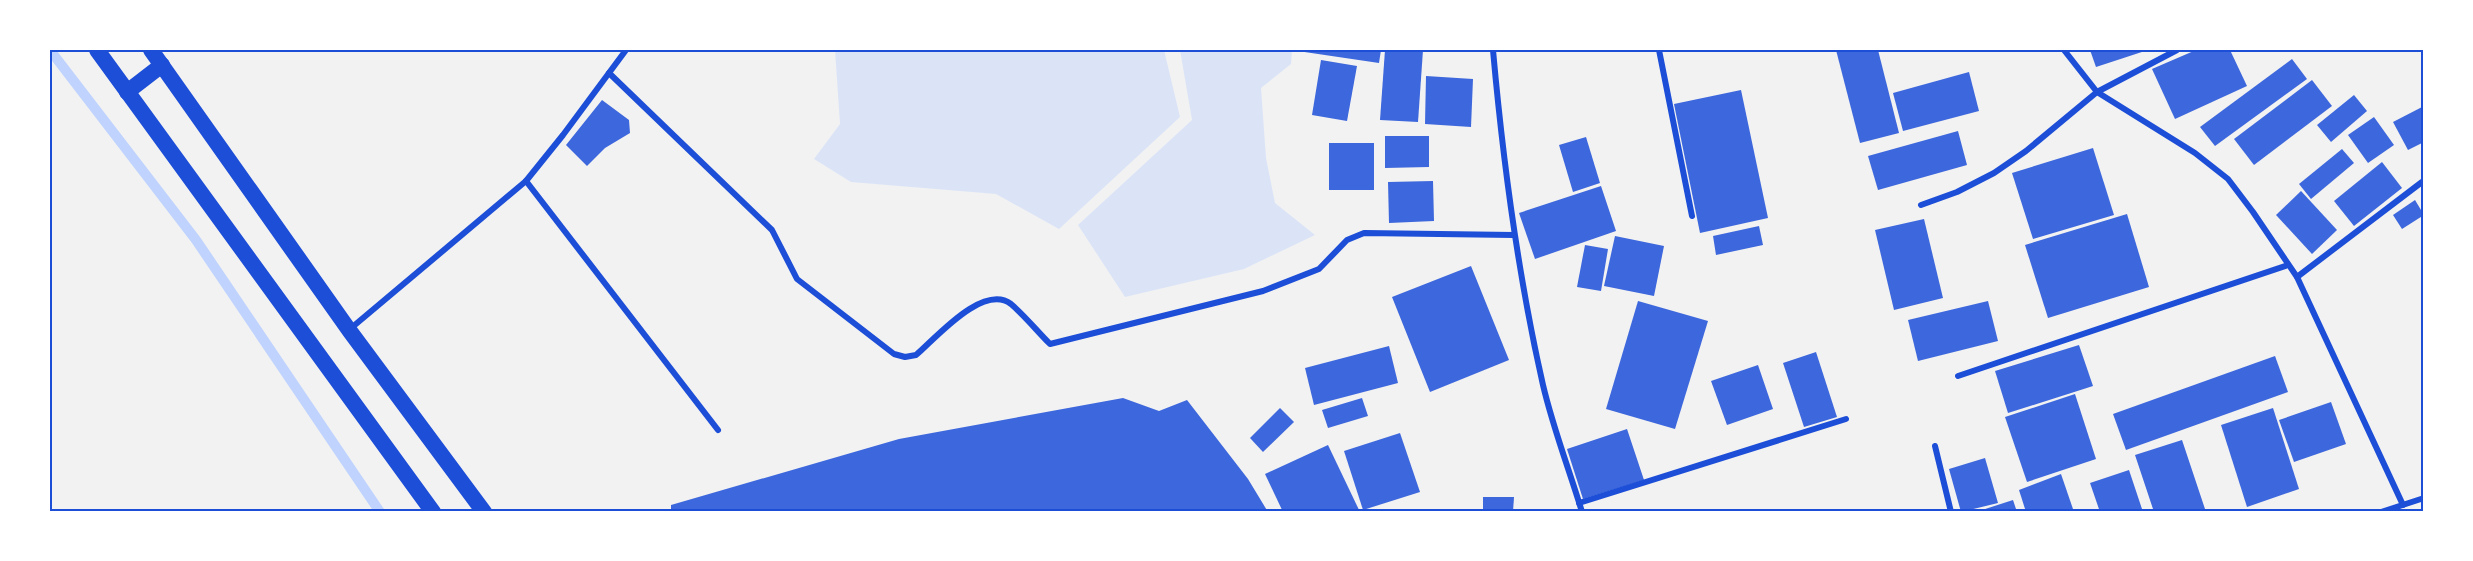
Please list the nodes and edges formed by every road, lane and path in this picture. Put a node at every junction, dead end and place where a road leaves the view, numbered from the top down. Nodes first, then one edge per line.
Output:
1 (97, 50) edge
2 (151, 50) edge
3 (626, 50) edge
4 (1493, 50) edge
5 (1659, 50) edge
6 (2064, 50) edge
7 (2177, 50) edge
8 (162, 64) junction
9 (609, 73) junction
10 (127, 92) junction
11 (2097, 92) junction
12 (526, 181) junction
13 (2422, 182) dead end
14 (1922, 205) dead end
15 (1692, 216) dead end
16 (1514, 236) junction
17 (2288, 265) junction
18 (2297, 277) junction
19 (349, 330) junction
20 (1958, 376) dead end
21 (1846, 419) dead end
22 (718, 430) dead end
23 (1935, 446) dead end
24 (2424, 498) edge
25 (1579, 503) junction
26 (2403, 505) junction
27 (434, 512) edge
28 (484, 512) edge
29 (1582, 512) edge
30 (1951, 512) edge
31 (2381, 512) edge

1 - 10 highway
2 - 8 highway
3 - 9 street
4 - 16 street
5 - 15 street
6 - 11 street
7 - 11 street
8 - 10 highway
8 - 19 highway
9 - 12 street
9 - 16 street
10 - 27 highway
11 - 14 street
11 - 17 street
12 - 19 street
12 - 22 street
13 - 18 street
16 - 25 street
17 - 18 street
17 - 20 street
18 - 26 street
19 - 28 highway
21 - 25 street
23 - 30 street
24 - 26 street
25 - 29 street
26 - 31 street

